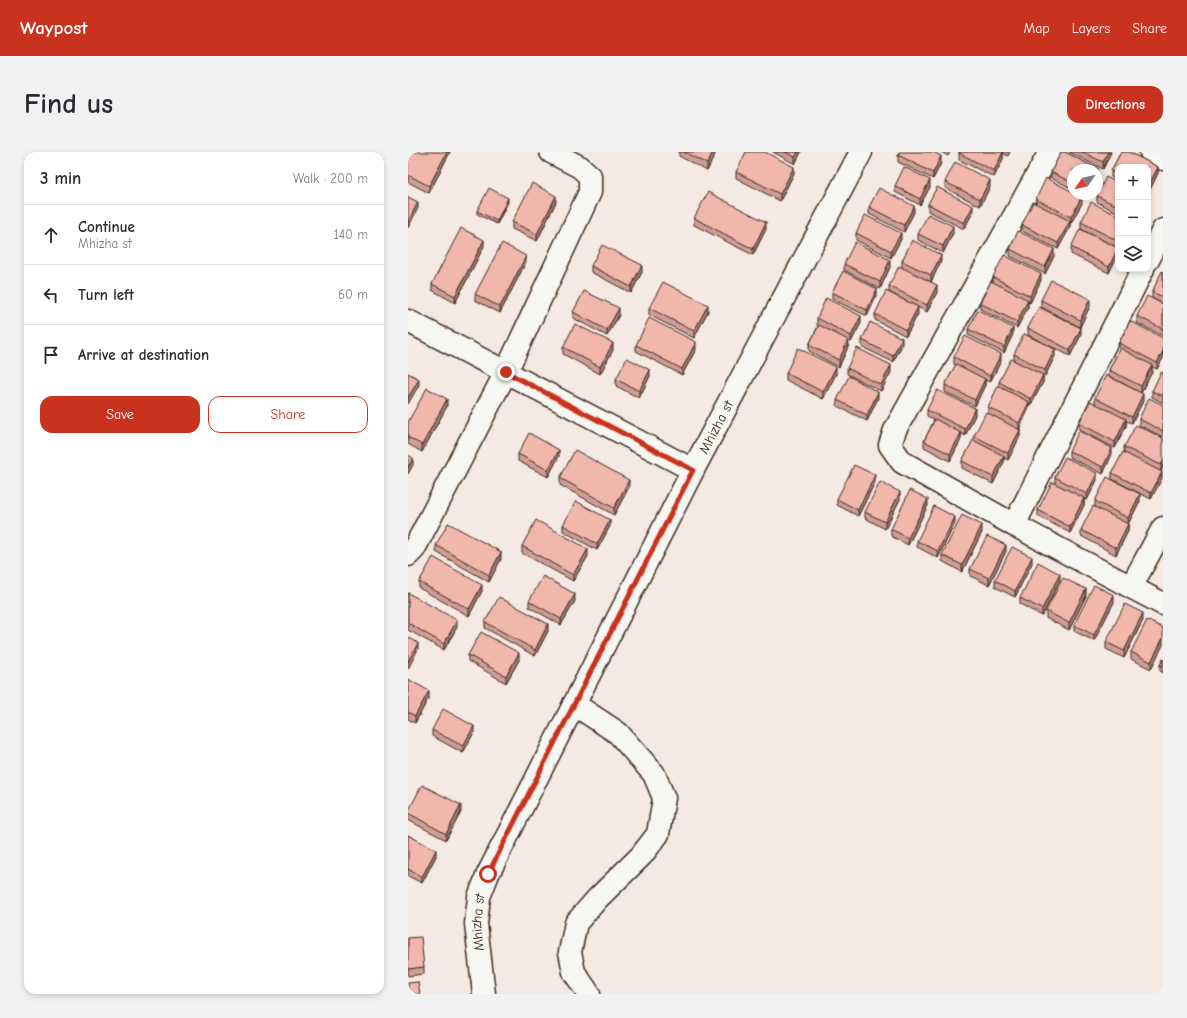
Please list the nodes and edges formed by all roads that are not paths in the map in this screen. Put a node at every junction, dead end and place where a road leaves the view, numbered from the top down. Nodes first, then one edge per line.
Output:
1 (551, 152) edge
2 (861, 152) edge
3 (1050, 152) edge
4 (1151, 152) edge
5 (1163, 159) edge
6 (1163, 230) edge
7 (1151, 254) edge
8 (1141, 272) edge
9 (408, 321) edge
10 (506, 372) junction
11 (693, 470) junction
12 (1014, 525) junction
13 (1163, 528) edge
14 (408, 555) edge
15 (1131, 587) junction
16 (1163, 604) edge
17 (574, 704) junction
18 (484, 994) edge
19 (590, 994) edge

1 - 10 street
2 - 11 street, Mhizha st
3 - 12 street
4 - 5 street
6 - 7 street
8 - 12 street
9 - 10 street
10 - 11 street
10 - 14 street
11 - 17 street, Mhizha st
12 - 15 street
13 - 15 street
15 - 16 street
17 - 18 street, Mhizha st
17 - 19 street

